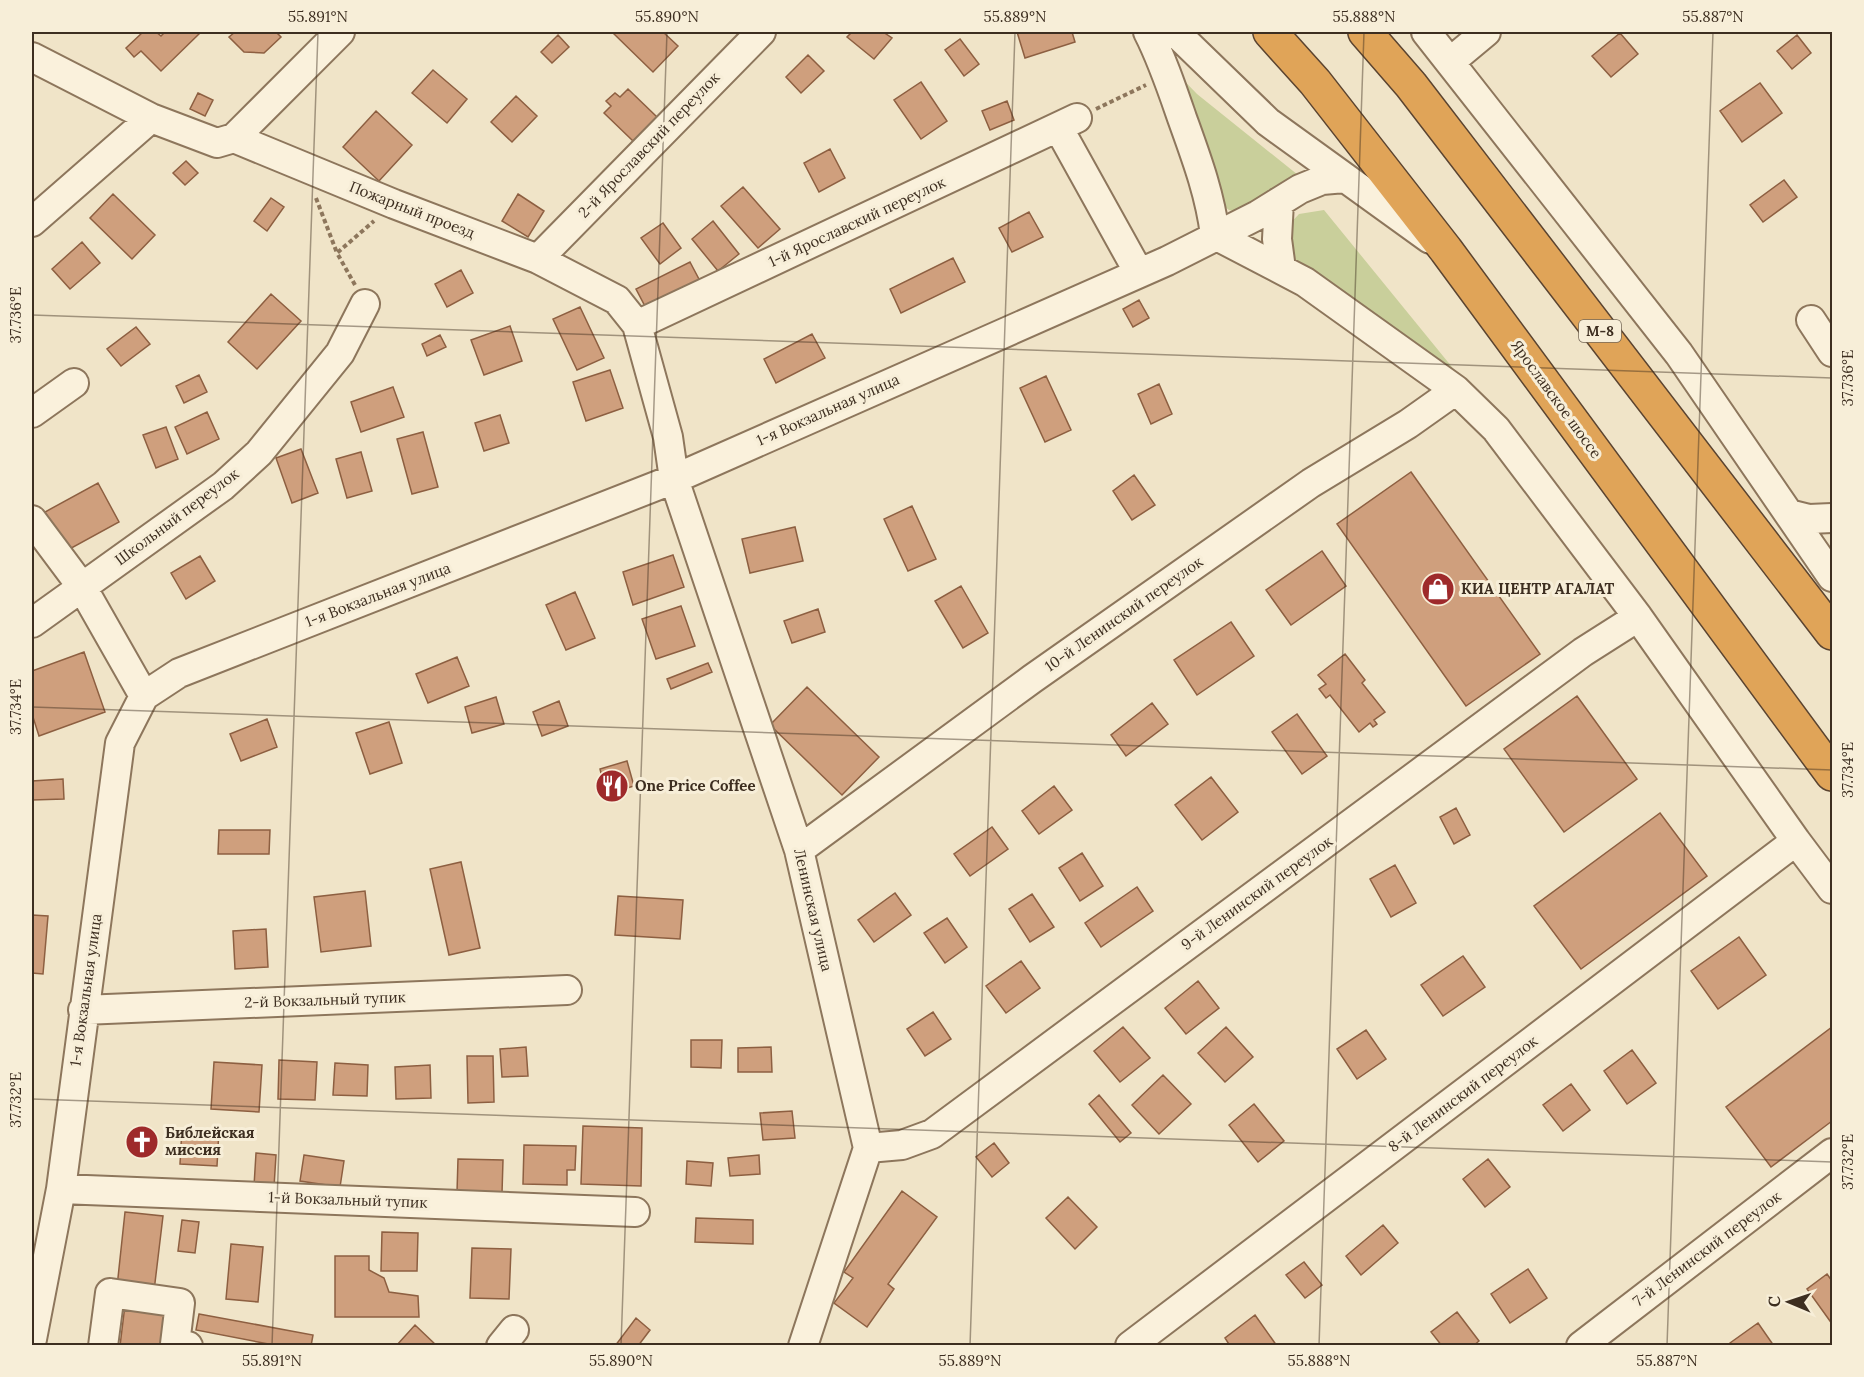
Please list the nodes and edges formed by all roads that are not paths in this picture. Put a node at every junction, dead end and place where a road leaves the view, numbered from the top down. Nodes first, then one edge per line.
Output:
1 (339, 32) edge
2 (760, 32) edge
3 (1148, 32) edge
4 (1175, 32) edge
5 (1270, 32) edge
6 (1365, 32) edge
7 (1426, 32) edge
8 (1486, 32) edge
9 (32, 57) edge
10 (1450, 62) junction
11 (151, 118) junction
12 (234, 138) junction
13 (1345, 178) junction
14 (1279, 202) junction
15 (32, 222) edge
16 (1215, 235) junction
17 (1446, 250) junction
18 (538, 259) junction
19 (1281, 269) junction
20 (1139, 273) junction
21 (365, 304) road end
22 (1811, 320) dead end
23 (637, 325) junction
24 (1833, 352) edge
25 (74, 383) dead end
26 (1456, 390) junction
27 (32, 412) edge
28 (674, 479) junction
29 (1789, 514) junction
30 (1833, 518) edge
31 (32, 520) edge
32 (1833, 577) edge
33 (82, 587) junction
34 (1638, 616) junction
35 (32, 623) edge
36 (1833, 633) edge
37 (144, 696) junction
38 (1833, 774) edge
39 (1796, 842) junction
40 (799, 850) junction
41 (1833, 889) edge
42 (567, 990) dead end
43 (83, 1010) junction
44 (868, 1148) junction
45 (1833, 1153) edge
46 (61, 1189) junction
47 (635, 1212) dead end
48 (32, 1339) edge
49 (103, 1346) edge
50 (188, 1346) edge
51 (803, 1346) edge
52 (1130, 1346) edge
53 (1581, 1346) edge

1 - 12 street
2 - 18 street, 2-й Ярославский переулок
3 - 16 street
4 - 13 street
5 - 17 highway, Ярославское шоссе
6 - 36 highway, М-8
7 - 10 street
8 - 10 street
9 - 11 street, Пожарный проезд
10 - 29 street
11 - 12 street, Пожарный проезд
11 - 15 street
12 - 18 street, Пожарный проезд
13 - 14 street, 1-я Вокзальная улица
13 - 17 street
14 - 16 street, 1-я Вокзальная улица
14 - 19 street
16 - 19 street
16 - 20 street, 1-я Вокзальная улица
17 - 38 highway, Ярославское шоссе
18 - 23 street, Пожарный проезд
19 - 26 street
20 - 23 street, 1-й Ярославский переулок
20 - 28 street, 1-я Вокзальная улица
21 - 33 street, Школьный переулок
22 - 24 street
23 - 28 street, Пожарный проезд
25 - 27 street
26 - 34 street
26 - 40 street, 10-й Ленинский переулок
28 - 37 street, 1-я Вокзальная улица
28 - 40 street, Ленинская улица
29 - 30 street
29 - 32 street
31 - 33 street
33 - 35 street, Школьный переулок
33 - 37 street
34 - 39 street
34 - 44 street, 9-й Ленинский переулок
37 - 43 street, 1-я Вокзальная улица
39 - 41 street
39 - 52 street, 8-й Ленинский переулок
40 - 44 street, Ленинская улица
42 - 43 street, 2-й Вокзальный тупик
43 - 46 street, 1-я Вокзальная улица
44 - 51 street
45 - 53 street, 7-й Ленинский переулок
46 - 47 street, 1-й Вокзальный тупик
46 - 48 street, 1-я Вокзальная улица
49 - 50 street

